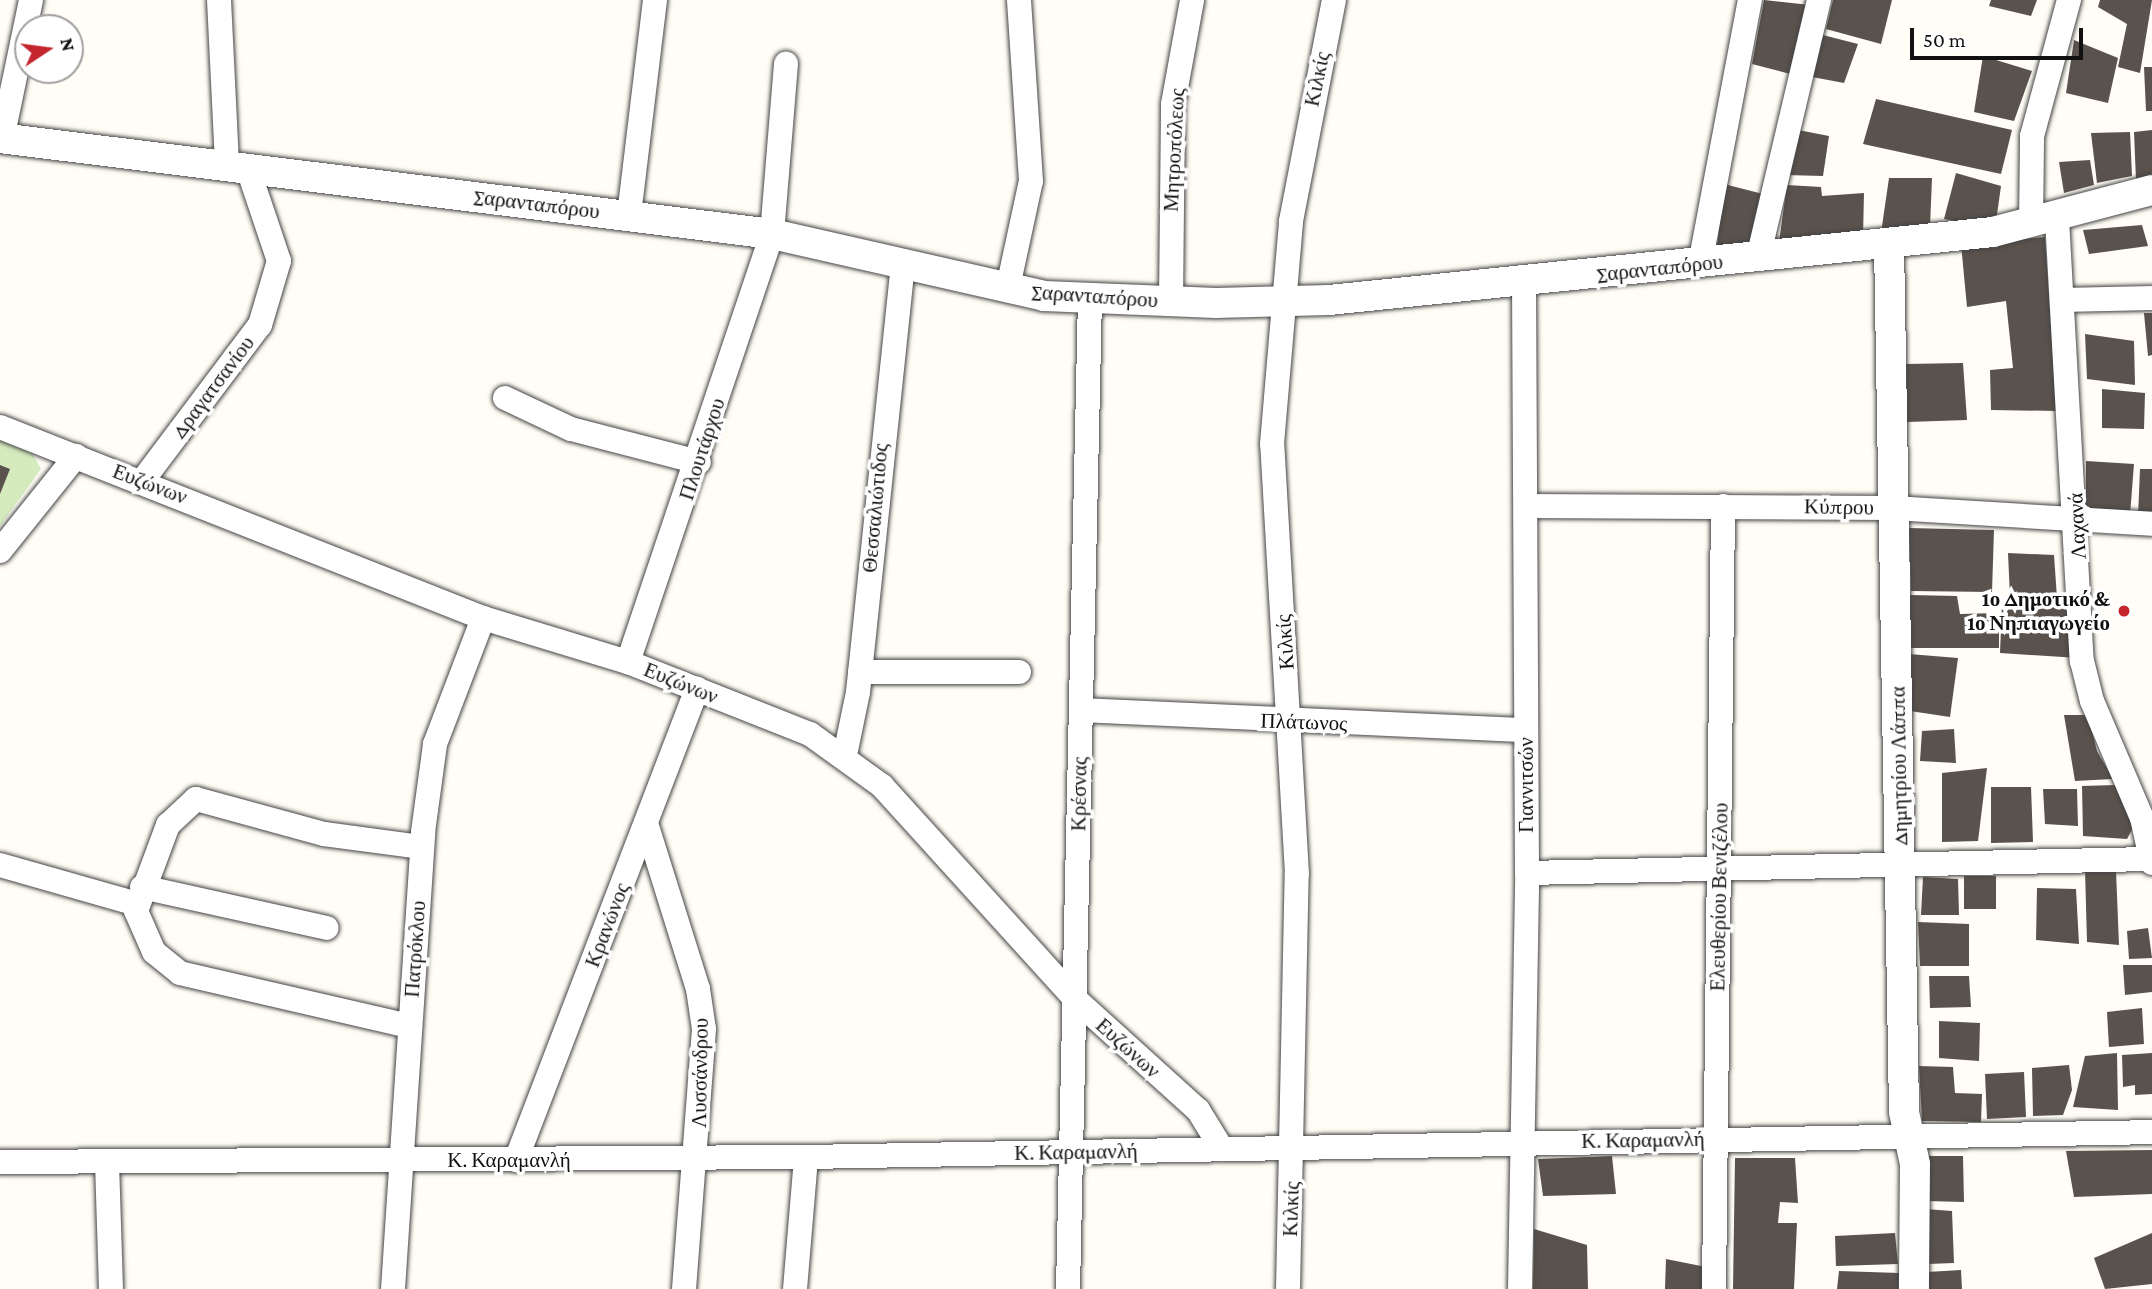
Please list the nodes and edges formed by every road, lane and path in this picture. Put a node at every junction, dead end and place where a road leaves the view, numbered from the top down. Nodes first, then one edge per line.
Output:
1 (31, 0) edge
2 (219, 0) edge
3 (654, 0) edge
4 (1019, 0) edge
5 (1192, 0) edge
6 (1334, 0) edge
7 (1750, 0) edge
8 (1819, 0) edge
9 (2069, 0) edge
10 (786, 64) dead end
11 (1, 138) edge
12 (237, 167) junction
13 (2152, 190) edge
14 (629, 215) junction
15 (2044, 221) junction
16 (772, 234) junction
17 (1889, 243) junction
18 (1758, 258) junction
19 (903, 261) junction
20 (1700, 264) junction
21 (1524, 280) junction
22 (1008, 288) junction
23 (2152, 298) edge
24 (1090, 299) junction
25 (2062, 300) junction
26 (1171, 302) junction
27 (1284, 303) junction
28 (505, 398) dead end
29 (0, 427) edge
30 (76, 456) junction
31 (699, 462) junction
32 (143, 480) junction
33 (1526, 506) junction
34 (1723, 506) junction
35 (1894, 508) junction
36 (2077, 520) junction
37 (2152, 524) edge
38 (0, 551) edge
39 (482, 618) junction
40 (628, 662) junction
41 (860, 672) junction
42 (1019, 672) dead end
43 (697, 689) junction
44 (1081, 710) junction
45 (1290, 722) junction
46 (1526, 730) junction
47 (845, 755) junction
48 (2147, 817) edge
49 (646, 823) junction
50 (422, 847) junction
51 (2151, 861) edge
52 (1901, 862) junction
53 (0, 865) edge
54 (1527, 873) junction
55 (1719, 873) junction
56 (140, 895) junction
57 (327, 928) dead end
58 (1075, 999) junction
59 (410, 1026) junction
60 (2152, 1132) edge
61 (1908, 1137) junction
62 (1715, 1139) junction
63 (1524, 1141) junction
64 (1293, 1147) junction
65 (1222, 1149) junction
66 (1072, 1153) junction
67 (806, 1157) junction
68 (697, 1158) junction
69 (516, 1160) junction
70 (107, 1161) junction
71 (400, 1161) junction
72 (0, 1162) edge
73 (111, 1289) edge
74 (393, 1289) edge
75 (684, 1289) edge
76 (795, 1289) edge
77 (1068, 1289) edge
78 (1288, 1289) edge
79 (1520, 1289) edge
80 (1714, 1289) edge
81 (1914, 1289) edge

1 - 11 street
2 - 12 street, Δραγατσανίου
3 - 14 street
4 - 22 street
5 - 26 street, Μητροπόλεως
6 - 27 street, Κιλκίς
7 - 20 street
8 - 18 street
9 - 15 street, Λαχανά
10 - 16 street, Πλουτάρχου
11 - 12 street, Σαρανταπόρου
12 - 14 street, Σαρανταπόρου
12 - 32 street, Δραγατσανίου
13 - 15 street, Σαρανταπόρου
14 - 16 street, Σαρανταπόρου
15 - 17 street, Σαρανταπόρου
15 - 25 street, Λαχανά
16 - 19 street, Σαρανταπόρου
16 - 31 street, Πλουτάρχου
17 - 18 street, Σαρανταπόρου
17 - 35 street, Δημητρίου Λάππα
18 - 20 street, Σαρανταπόρου
19 - 22 street, Σαρανταπόρου
19 - 41 street, Θεσσαλιώτιδος
20 - 21 street, Σαρανταπόρου
21 - 27 street, Σαρανταπόρου
21 - 33 street, Γιαννιτσών
22 - 24 street, Σαρανταπόρου
23 - 25 street
24 - 26 street, Σαρανταπόρου
24 - 44 street, Κρέσνας
25 - 36 street, Λαχανά
26 - 27 street, Σαρανταπόρου
27 - 45 street, Κιλκίς
28 - 31 street
29 - 30 street, Ευζώνων
30 - 32 street, Ευζώνων
30 - 38 street
31 - 40 street, Πλουτάρχου
32 - 39 street, Ευζώνων
33 - 34 street, Κύπρου
33 - 46 street, Γιαννιτσών
34 - 35 street, Κύπρου
34 - 55 street, Ελευθερίου Βενιζέλου
35 - 36 street, Κύπρου
35 - 52 street, Δημητρίου Λάππα
36 - 37 street, Κύπρου
36 - 48 street, Λαχανά
39 - 40 street, Ευζώνων
39 - 50 street, Πατρόκλου
40 - 43 street, Ευζώνων
41 - 42 street
41 - 47 street, Θεσσαλιώτιδος
43 - 47 street, Ευζώνων
43 - 49 street, Κρανώνος
44 - 45 street, Πλάτωνος
44 - 58 street, Κρέσνας
45 - 46 street, Πλάτωνος
45 - 64 street, Κιλκίς
46 - 54 street, Γιαννιτσών
47 - 58 street, Ευζώνων
48 - 51 street, Λαχανά
49 - 68 street, Λυσσάνδρου
49 - 69 street, Κρανώνος
50 - 56 street
50 - 59 street, Πατρόκλου
51 - 52 street
52 - 55 street
52 - 61 street, Δημητρίου Λάππα
53 - 56 street
54 - 55 street
54 - 63 street, Γιαννιτσών
55 - 62 street, Ελευθερίου Βενιζέλου
56 - 57 street
56 - 59 street
58 - 65 street, Ευζώνων
58 - 66 street, Κρέσνας
59 - 71 street, Πατρόκλου
60 - 61 street, Κ. Καραμανλή
61 - 62 street, Κ. Καραμανλή
61 - 81 street, Δημητρίου Λάππα
62 - 63 street, Κ. Καραμανλή
62 - 80 street, Ελευθερίου Βενιζέλου
63 - 64 street, Κ. Καραμανλή
63 - 79 street, Γιαννιτσών
64 - 65 street, Κ. Καραμανλή
64 - 78 street, Κιλκίς
65 - 66 street, Κ. Καραμανλή
66 - 67 street, Κ. Καραμανλή
66 - 77 street, Κρέσνας
67 - 68 street, Κ. Καραμανλή
67 - 76 street
68 - 69 street, Κ. Καραμανλή
68 - 75 street, Λυσσάνδρου
69 - 71 street, Κ. Καραμανλή
70 - 71 street, Κ. Καραμανλή
70 - 72 street, Κ. Καραμανλή
70 - 73 street
71 - 74 street, Πατρόκλου

